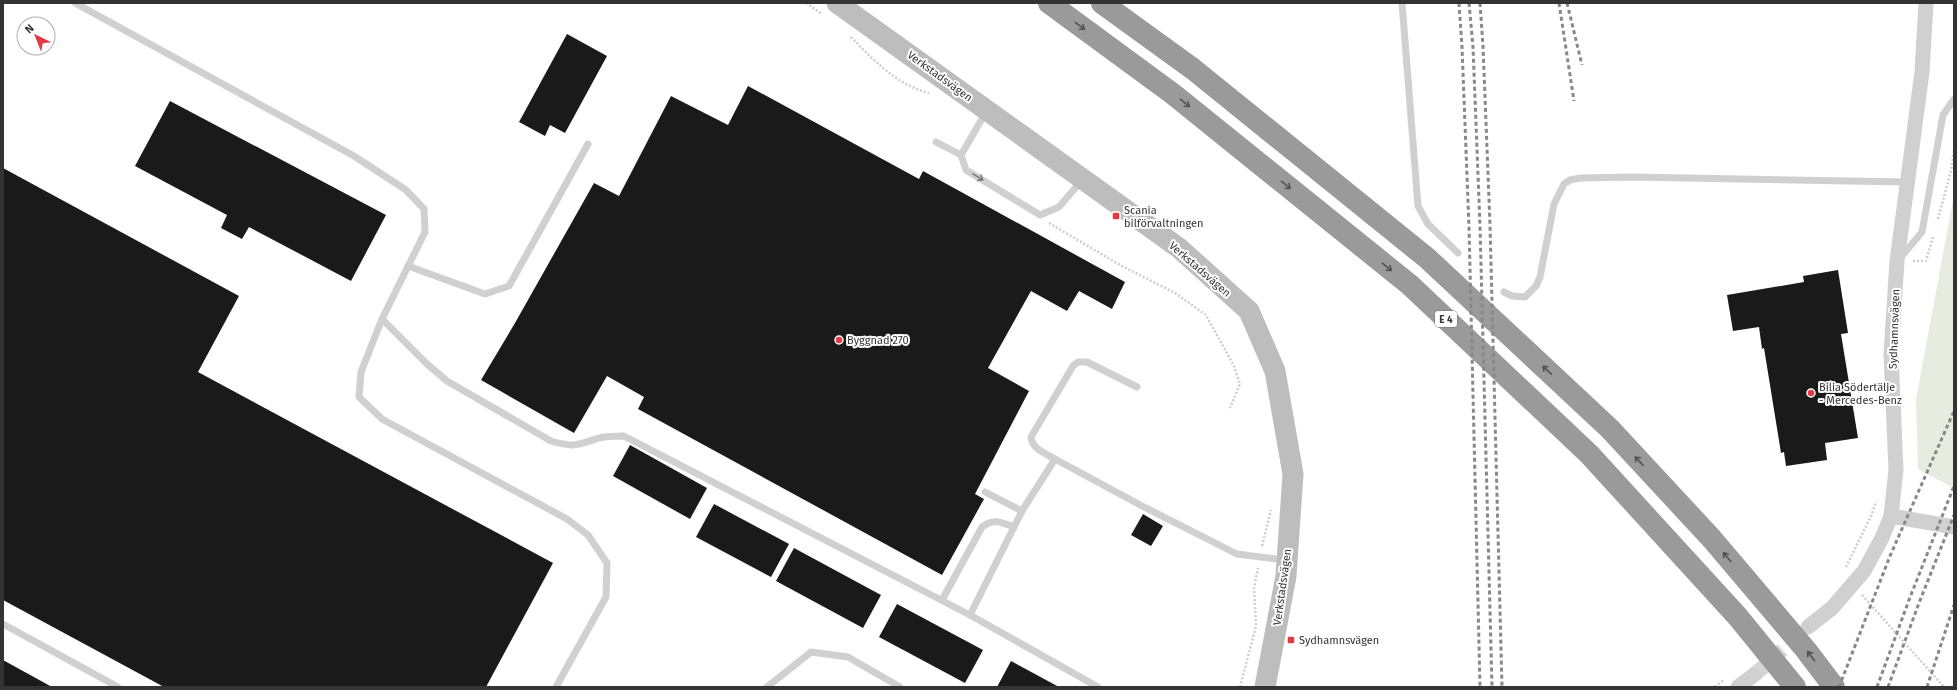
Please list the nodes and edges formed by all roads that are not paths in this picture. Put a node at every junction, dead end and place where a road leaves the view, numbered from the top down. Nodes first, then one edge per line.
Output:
1 (75, 3) edge
2 (1049, 3) edge
3 (1102, 3) edge
4 (1402, 3) edge
5 (1926, 3) edge
6 (830, 9) edge
7 (1954, 99) edge
8 (987, 110) junction
9 (936, 142) dead end
10 (588, 144) dead end
11 (961, 155) junction
12 (1083, 179) junction
13 (1907, 182) junction
14 (1458, 253) dead end
15 (1897, 261) junction
16 (408, 266) junction
17 (1504, 292) dead end
18 (382, 319) junction
19 (1137, 387) dead end
20 (1055, 458) junction
21 (985, 492) dead end
22 (1022, 511) junction
23 (1891, 516) junction
24 (1014, 527) junction
25 (1954, 527) edge
26 (1287, 560) junction
27 (942, 600) junction
28 (970, 615) junction
29 (3, 624) edge
30 (1808, 627) tunnel mouth
31 (1754, 675) tunnel mouth
32 (118, 687) edge
33 (556, 687) edge
34 (767, 687) edge
35 (900, 687) edge
36 (1098, 687) edge
37 (1265, 687) edge
38 (1738, 687) edge
39 (1794, 687) edge
40 (1834, 687) edge

1 - 16 lane
2 -> 39 highway, E 4
40 -> 3 highway
4 - 14 lane
5 - 13 street, Sydhamnsvägen
6 - 8 main road, Verkstadsvägen
7 - 15 lane
8 - 11 lane
8 - 12 main road, Verkstadsvägen
9 - 11 lane
10 - 16 lane
11 -> 12 lane
12 - 26 main road, Verkstadsvägen
13 - 15 street, Sydhamnsvägen
13 - 17 lane
15 - 23 street, Sydhamnsvägen
16 - 18 lane
18 - 27 lane
18 - 33 lane
19 - 20 lane
20 - 22 lane
20 - 26 lane
21 - 22 lane
22 - 24 lane
23 - 25 street
23 - 30 street, Sydhamnsvägen
24 - 27 lane
24 - 28 lane
26 - 37 main road, Verkstadsvägen
27 - 28 lane
28 - 36 lane
29 - 32 lane
31 - 38 street
34 - 35 lane

